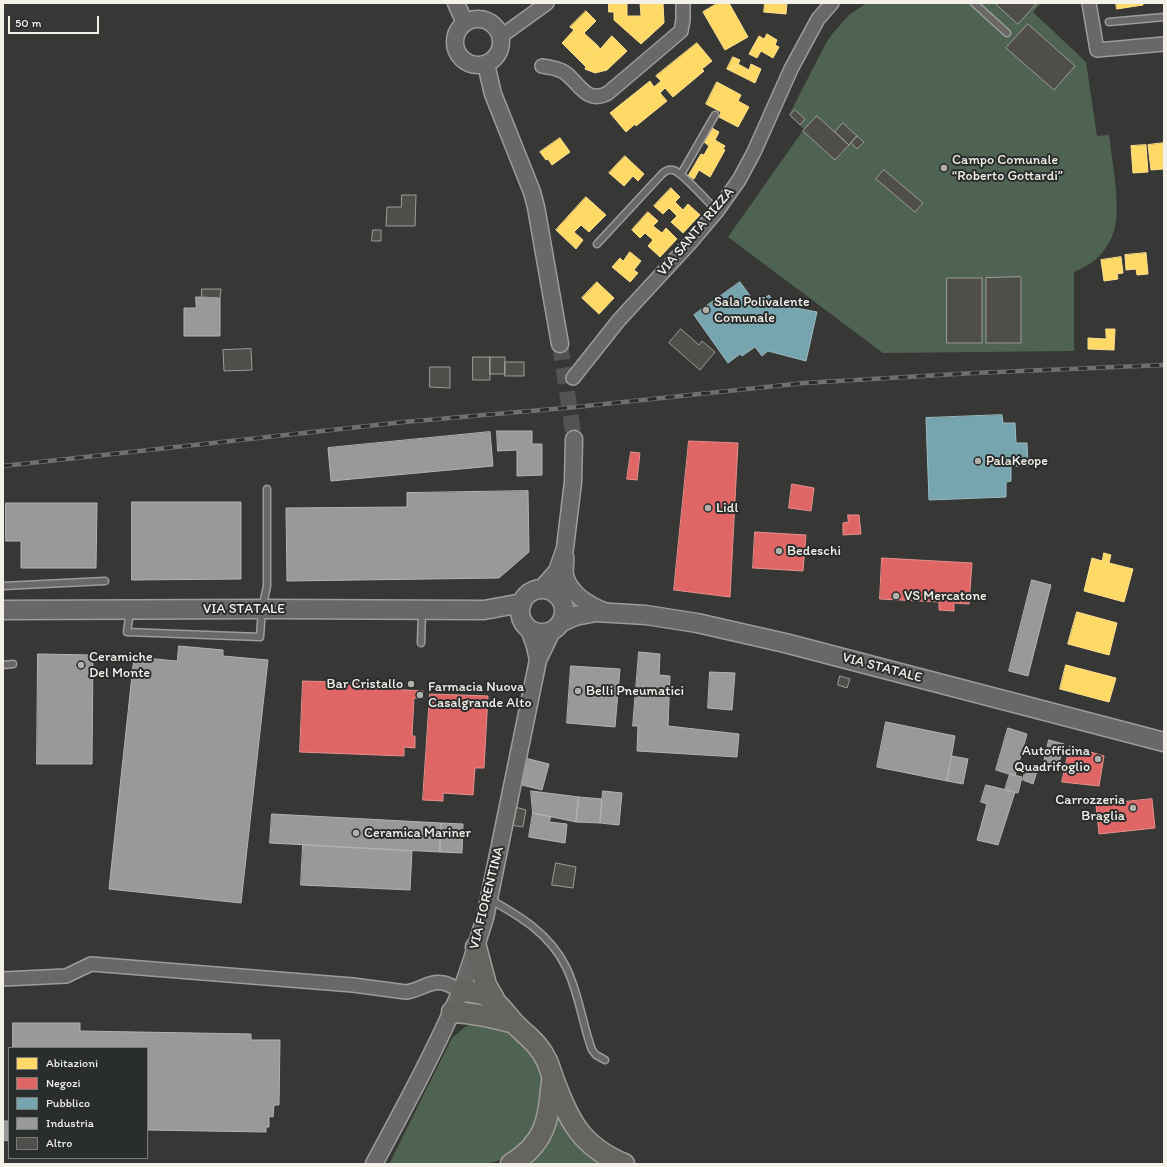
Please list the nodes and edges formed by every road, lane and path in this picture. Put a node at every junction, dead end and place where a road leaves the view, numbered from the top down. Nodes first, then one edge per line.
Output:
1 (456, 3) edge
2 (547, 3) edge
3 (683, 3) edge
4 (974, 3) edge
5 (1089, 3) edge
6 (829, 4) edge
7 (1164, 18) edge
8 (1109, 22) dead end
9 (465, 23) junction
10 (1006, 33) dead end
11 (500, 37) junction
12 (1164, 44) edge
13 (486, 64) junction
14 (542, 66) dead end
15 (715, 115) dead end
16 (681, 174) junction
17 (717, 211) junction
18 (597, 244) dead end
19 (560, 344) tunnel mouth
20 (573, 378) dead end
21 (574, 439) tunnel mouth
22 (267, 490) dead end
23 (565, 548) junction
24 (565, 574) junction
25 (105, 581) dead end
26 (3, 586) edge
27 (541, 589) junction
28 (561, 599) junction
29 (262, 609) junction
30 (3, 610) edge
31 (130, 610) junction
32 (422, 610) junction
33 (601, 612) junction
34 (524, 618) junction
35 (557, 626) junction
36 (421, 643) dead end
37 (538, 660) junction
38 (13, 664) dead end
39 (3, 665) edge
40 (1164, 742) edge
41 (489, 898) junction
42 (476, 947) junction
43 (3, 979) edge
44 (461, 991) junction
45 (494, 999) junction
46 (452, 1012) junction
47 (514, 1023) junction
48 (605, 1060) dead end
49 (552, 1077) junction
50 (374, 1164) edge
51 (511, 1164) edge
52 (624, 1164) edge

1 - 9 street
2 - 11 street
3 - 14 street
4 - 10 lane
5 - 12 street
6 - 17 street, VIA SANTA RIZZA
7 - 8 lane
9 - 11 street
9 - 13 street
11 - 13 street
13 - 19 street
15 - 16 lane
16 - 17 lane
16 - 18 lane
17 - 20 street, VIA SANTA RIZZA
21 - 23 street
22 - 29 lane
23 - 24 street
23 - 27 street
24 - 28 street
24 - 33 street
25 - 26 lane
27 - 28 main road, VIA STATALE
27 - 34 main road
28 - 33 main road, VIA STATALE
28 - 35 main road
29 - 31 main road, VIA STATALE
29 - 31 lane
29 - 32 main road, VIA STATALE
30 - 31 main road, VIA STATALE
32 - 34 main road, VIA STATALE
32 - 36 lane
33 - 35 main road, VIA STATALE
33 - 40 main road, VIA STATALE
34 - 35 main road, VIA STATALE
34 - 37 street, VIA FIORENTINA
35 - 37 street, VIA FIORENTINA
37 - 41 street, VIA FIORENTINA
38 - 39 lane
41 - 42 street, VIA FIORENTINA
41 - 48 lane
42 - 44 street, VIA FIORENTINA
42 - 45 main road
43 - 44 street
44 - 45 main road
44 - 46 street, VIA FIORENTINA
45 - 47 main road
46 - 47 main road
46 - 50 street, VIA FIORENTINA
47 - 49 main road
49 - 51 main road
49 - 52 main road

